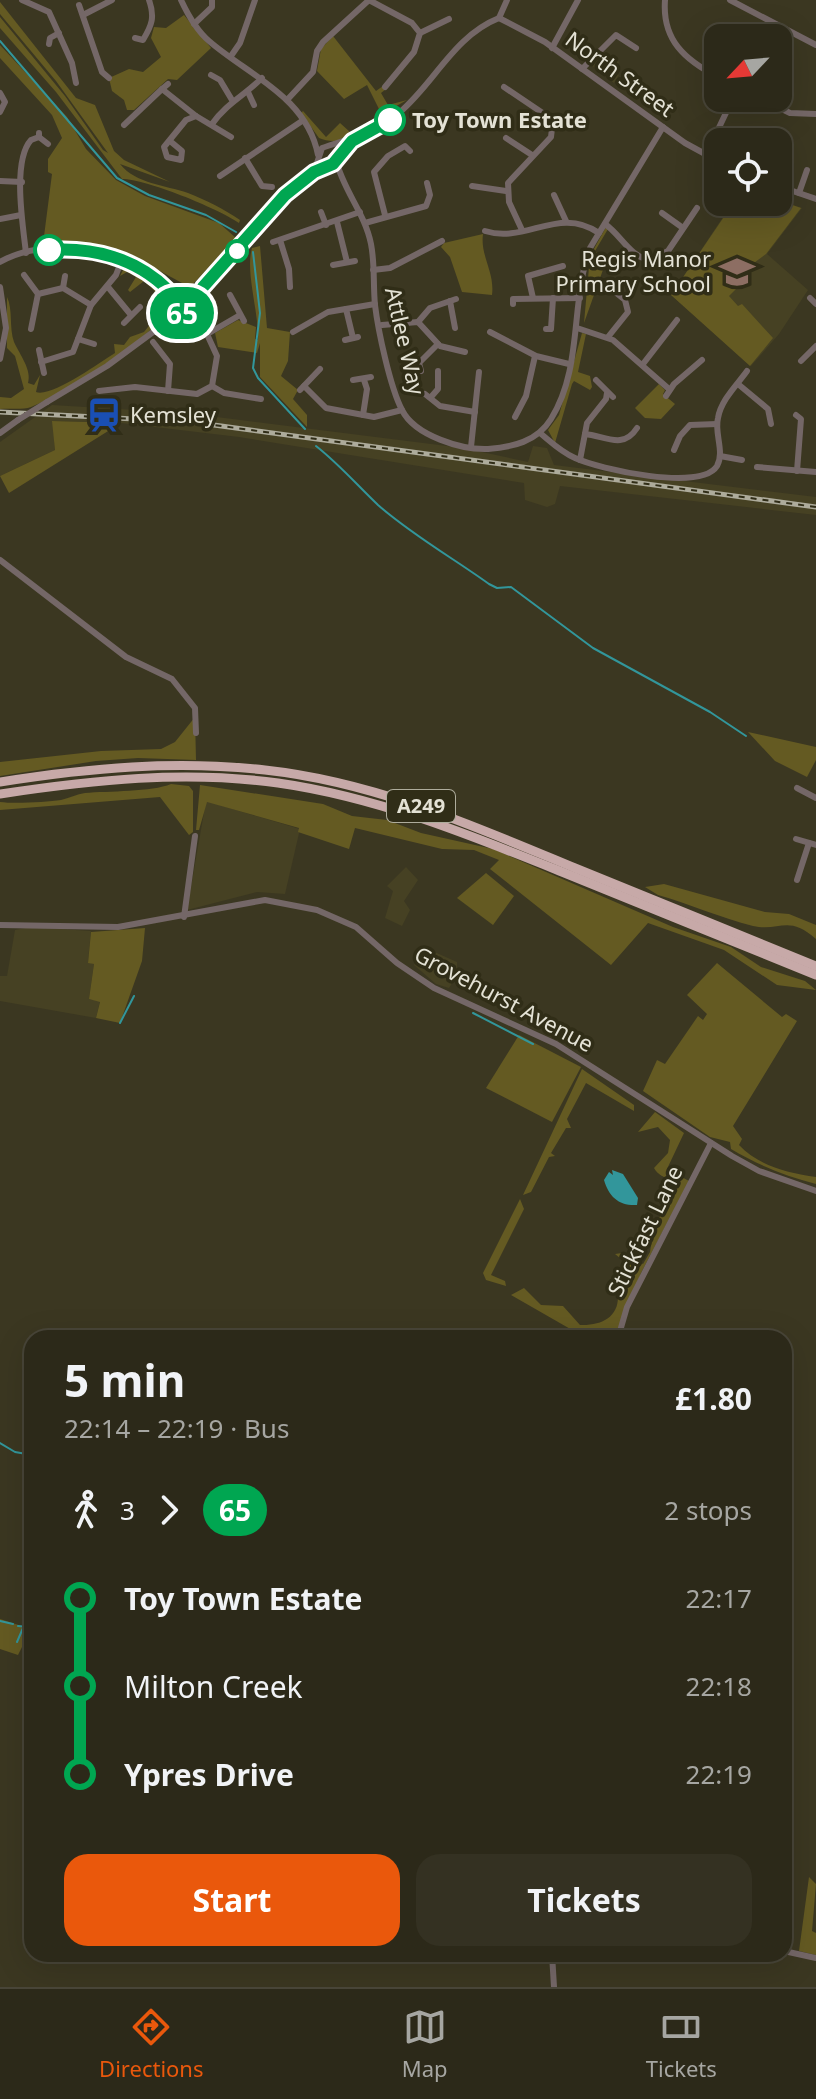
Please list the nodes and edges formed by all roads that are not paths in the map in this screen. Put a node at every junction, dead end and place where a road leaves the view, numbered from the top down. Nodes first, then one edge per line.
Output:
1 (22, 0) edge
2 (112, 0) edge
3 (149, 0) edge
4 (181, 0) edge
5 (212, 0) edge
6 (255, 0) edge
7 (369, 0) edge
8 (578, 0) edge
9 (665, 0) edge
10 (730, 0) edge
11 (502, 3) edge
12 (79, 5) dead end
13 (83, 15) junction
14 (499, 18) junction
15 (449, 19) dead end
16 (194, 24) junction
17 (59, 33) junction
18 (420, 33) junction
19 (135, 38) dead end
20 (49, 44) dead end
21 (816, 45) edge
22 (552, 48) junction
23 (636, 48) dead end
24 (231, 56) junction
25 (582, 69) junction
26 (704, 70) edge
27 (211, 75) dead end
28 (109, 78) dead end
29 (262, 78) junction
30 (76, 83) dead end
31 (385, 87) dead end
32 (504, 87) dead end
33 (248, 92) junction
34 (0, 93) edge
35 (232, 100) junction
36 (287, 100) junction
37 (254, 105) dead end
38 (0, 112) edge
39 (788, 112) edge
40 (816, 114) edge
41 (196, 116) junction
42 (302, 121) junction
43 (212, 124) junction
44 (124, 125) dead end
45 (663, 127) junction
46 (231, 137) dead end
47 (314, 138) junction
48 (506, 138) dead end
49 (170, 141) dead end
50 (352, 141) junction
51 (48, 144) dead end
52 (328, 146) junction
53 (406, 146) dead end
54 (704, 154) edge
55 (532, 155) junction
56 (318, 157) junction
57 (245, 158) junction
58 (337, 158) junction
59 (328, 165) junction
60 (807, 169) dead end
61 (314, 172) junction
62 (220, 176) dead end
63 (0, 181) edge
64 (344, 181) junction
65 (22, 182) junction
66 (472, 186) dead end
67 (272, 187) dead end
68 (426, 189) dead end
69 (506, 191) junction
70 (792, 191) edge
71 (799, 193) junction
72 (554, 195) dead end
73 (816, 199) edge
74 (697, 208) dead end
75 (321, 212) dead end
76 (360, 212) junction
77 (662, 213) dead end
78 (21, 215) junction
79 (385, 215) junction
80 (0, 219) edge
81 (689, 220) junction
82 (566, 221) junction
83 (337, 222) junction
84 (365, 223) junction
85 (605, 224) junction
86 (326, 225) junction
87 (699, 227) dead end
88 (683, 228) junction
89 (522, 230) junction
90 (485, 231) dead end
91 (599, 233) junction
92 (442, 241) dead end
93 (26, 253) junction
94 (122, 259) junction
95 (0, 262) edge
96 (333, 265) dead end
97 (563, 266) dead end
98 (373, 270) junction
99 (24, 275) dead end
100 (65, 276) dead end
101 (286, 282) dead end
102 (0, 287) edge
103 (108, 287) junction
104 (203, 287) junction
105 (63, 288) junction
106 (167, 289) junction
107 (615, 292) dead end
108 (38, 294) junction
109 (185, 295) junction
110 (230, 295) dead end
111 (533, 298) junction
112 (553, 298) junction
113 (580, 298) junction
114 (375, 304) junction
115 (513, 304) dead end
116 (91, 305) junction
117 (194, 305) junction
118 (176, 306) junction
119 (140, 307) dead end
120 (346, 309) junction
121 (185, 314) junction
122 (131, 315) junction
123 (34, 319) junction
124 (677, 320) dead end
125 (44, 321) dead end
126 (168, 321) junction
127 (418, 322) junction
128 (124, 323) dead end
129 (382, 325) junction
130 (204, 326) junction
131 (455, 328) dead end
132 (577, 328) junction
133 (31, 329) dead end
134 (546, 329) dead end
135 (293, 332) dead end
136 (490, 332) dead end
137 (209, 333) junction
138 (608, 337) junction
139 (78, 339) junction
140 (352, 339) dead end
141 (153, 342) dead end
142 (94, 344) dead end
143 (438, 344) junction
144 (816, 346) edge
145 (170, 347) dead end
146 (39, 350) dead end
147 (465, 352) dead end
148 (164, 355) junction
149 (535, 356) junction
150 (0, 359) edge
151 (702, 360) dead end
152 (801, 361) dead end
153 (41, 362) junction
154 (569, 364) junction
155 (643, 364) junction
156 (409, 366) dead end
157 (320, 369) dead end
158 (438, 371) dead end
159 (747, 371) dead end
160 (44, 373) dead end
161 (482, 377) dead end
162 (353, 380) dead end
163 (596, 380) dead end
164 (738, 384) junction
165 (212, 386) junction
166 (99, 391) dead end
167 (168, 391) junction
168 (261, 399) dead end
169 (402, 410) junction
170 (475, 412) junction
171 (520, 413) dead end
172 (363, 415) junction
173 (796, 415) dead end
174 (717, 424) junction
175 (771, 424) dead end
176 (637, 428) dead end
177 (0, 433) edge
178 (540, 433) junction
179 (585, 434) junction
180 (471, 447) junction
181 (674, 450) dead end
182 (720, 456) junction
183 (580, 460) junction
184 (742, 460) dead end
185 (757, 467) dead end
186 (797, 471) junction
187 (816, 472) edge
188 (0, 560) edge
189 (196, 733) dead end
190 (0, 782) edge
191 (797, 788) dead end
192 (0, 794) edge
193 (816, 798) edge
194 (195, 836) dead end
195 (796, 839) dead end
196 (812, 844) edge
197 (797, 880) dead end
198 (184, 917) junction
199 (0, 925) edge
200 (816, 966) edge
201 (816, 975) edge
202 (711, 1143) junction
203 (816, 1191) edge
204 (620, 1330) edge
205 (792, 1953) edge
206 (816, 1958) edge
207 (552, 1962) edge
208 (554, 1987) edge

1 - 17 street
2 - 13 street
3 - 19 street
4 - 16 street
5 - 16 street
6 - 24 street
7 - 18 street
7 - 36 street
8 - 22 street
9 - 26 street
10 - 21 street
11 - 14 street
12 - 13 street
13 - 28 street
14 - 22 street, North Street
14 - 50 street
15 - 18 street
16 - 24 street
17 - 20 street
17 - 30 street
18 - 31 street
22 - 25 street, North Street
23 - 25 street
24 - 29 street
25 - 45 street, North Street
27 - 35 street
29 - 33 street
29 - 36 street
32 - 55 street
33 - 35 street
33 - 37 street
34 - 38 street
35 - 43 street
36 - 42 street
39 - 40 street
41 - 43 street
41 - 44 street
41 - 49 street
42 - 47 street
42 - 57 street
43 - 46 street
45 - 54 street, North Street
45 - 85 street
47 - 52 street
47 - 56 street
48 - 55 street
50 - 52 street
50 - 58 street
51 - 65 street
52 - 56 street
52 - 58 street, Attlee Way
53 - 79 street
55 - 69 street
56 - 59 street, Attlee Way
56 - 61 street
57 - 62 street
57 - 67 street
58 - 59 street
58 - 64 street, Attlee Way
59 - 61 street
59 - 64 street, Attlee Way
60 - 71 street
61 - 104 street
63 - 65 street
64 - 76 street, Attlee Way
65 - 78 street
66 - 69 street
68 - 79 street
69 - 89 street
70 - 71 street
71 - 73 street
72 - 82 street
74 - 81 street
75 - 86 street
76 - 83 street
76 - 84 street, Attlee Way
77 - 88 street
78 - 80 street
78 - 93 street
79 - 84 street
81 - 87 street
81 - 88 street
82 - 89 street
82 - 91 street
83 - 86 street
83 - 96 street
84 - 98 street, Attlee Way
85 - 88 street
85 - 91 street
86 - 101 street
89 - 90 street
91 - 113 street
92 - 98 street
93 - 94 street
93 - 95 street
94 - 103 street
94 - 106 street
97 - 111 street
98 - 114 street, Attlee Way
99 - 108 street
100 - 105 street
102 - 150 street
103 - 116 street
103 - 122 street
104 - 109 street
104 - 117 street
105 - 108 street
105 - 116 street
106 - 109 street
106 - 118 street
107 - 138 street
108 - 123 street
109 - 117 street
109 - 118 street
110 - 137 street
111 - 112 street
111 - 115 street
112 - 113 street
112 - 134 street
113 - 132 street
114 - 120 street
114 - 129 street, Attlee Way
116 - 139 street
117 - 121 street
117 - 130 street
118 - 121 street
118 - 126 street
119 - 122 street
120 - 135 street
120 - 140 street
121 - 126 street
121 - 130 street
122 - 128 street
123 - 125 street
123 - 133 street
124 - 155 street
126 - 177 street, bridge
127 - 129 street
127 - 131 street
127 - 143 street
129 - 169 street, Attlee Way
130 - 137 street
132 - 138 street
132 - 154 street
136 - 149 street
137 - 165 street
138 - 155 street
139 - 142 street
139 - 153 street
141 - 148 street
143 - 147 street
143 - 156 street
144 - 152 street
145 - 148 street
146 - 153 street
148 - 167 street
149 - 154 street
149 - 171 street
151 - 155 street
153 - 160 street
154 - 178 street
157 - 172 street
158 - 170 street
159 - 164 street
161 - 170 street
162 - 172 street
163 - 179 street
164 - 174 street
164 - 175 street
165 - 167 street
165 - 168 street
166 - 167 street
169 - 172 street
169 - 180 street, Attlee Way
170 - 180 street
173 - 186 street
174 - 181 street
174 - 182 street
176 - 179 street
178 - 180 street, Attlee Way
178 - 183 street
179 - 183 street
182 - 183 street
182 - 184 street
185 - 186 street
186 - 187 street
188 - 189 street
190 - 200 highway, A249
191 - 193 street
192 - 201 highway, A249
194 - 198 street
195 - 196 street
196 - 197 street
198 - 199 street, Grovehurst Avenue
198 - 202 street, Grovehurst Avenue
202 - 203 street, Grovehurst Avenue
202 - 204 street, Stickfast Lane
205 - 206 street
207 - 208 street

